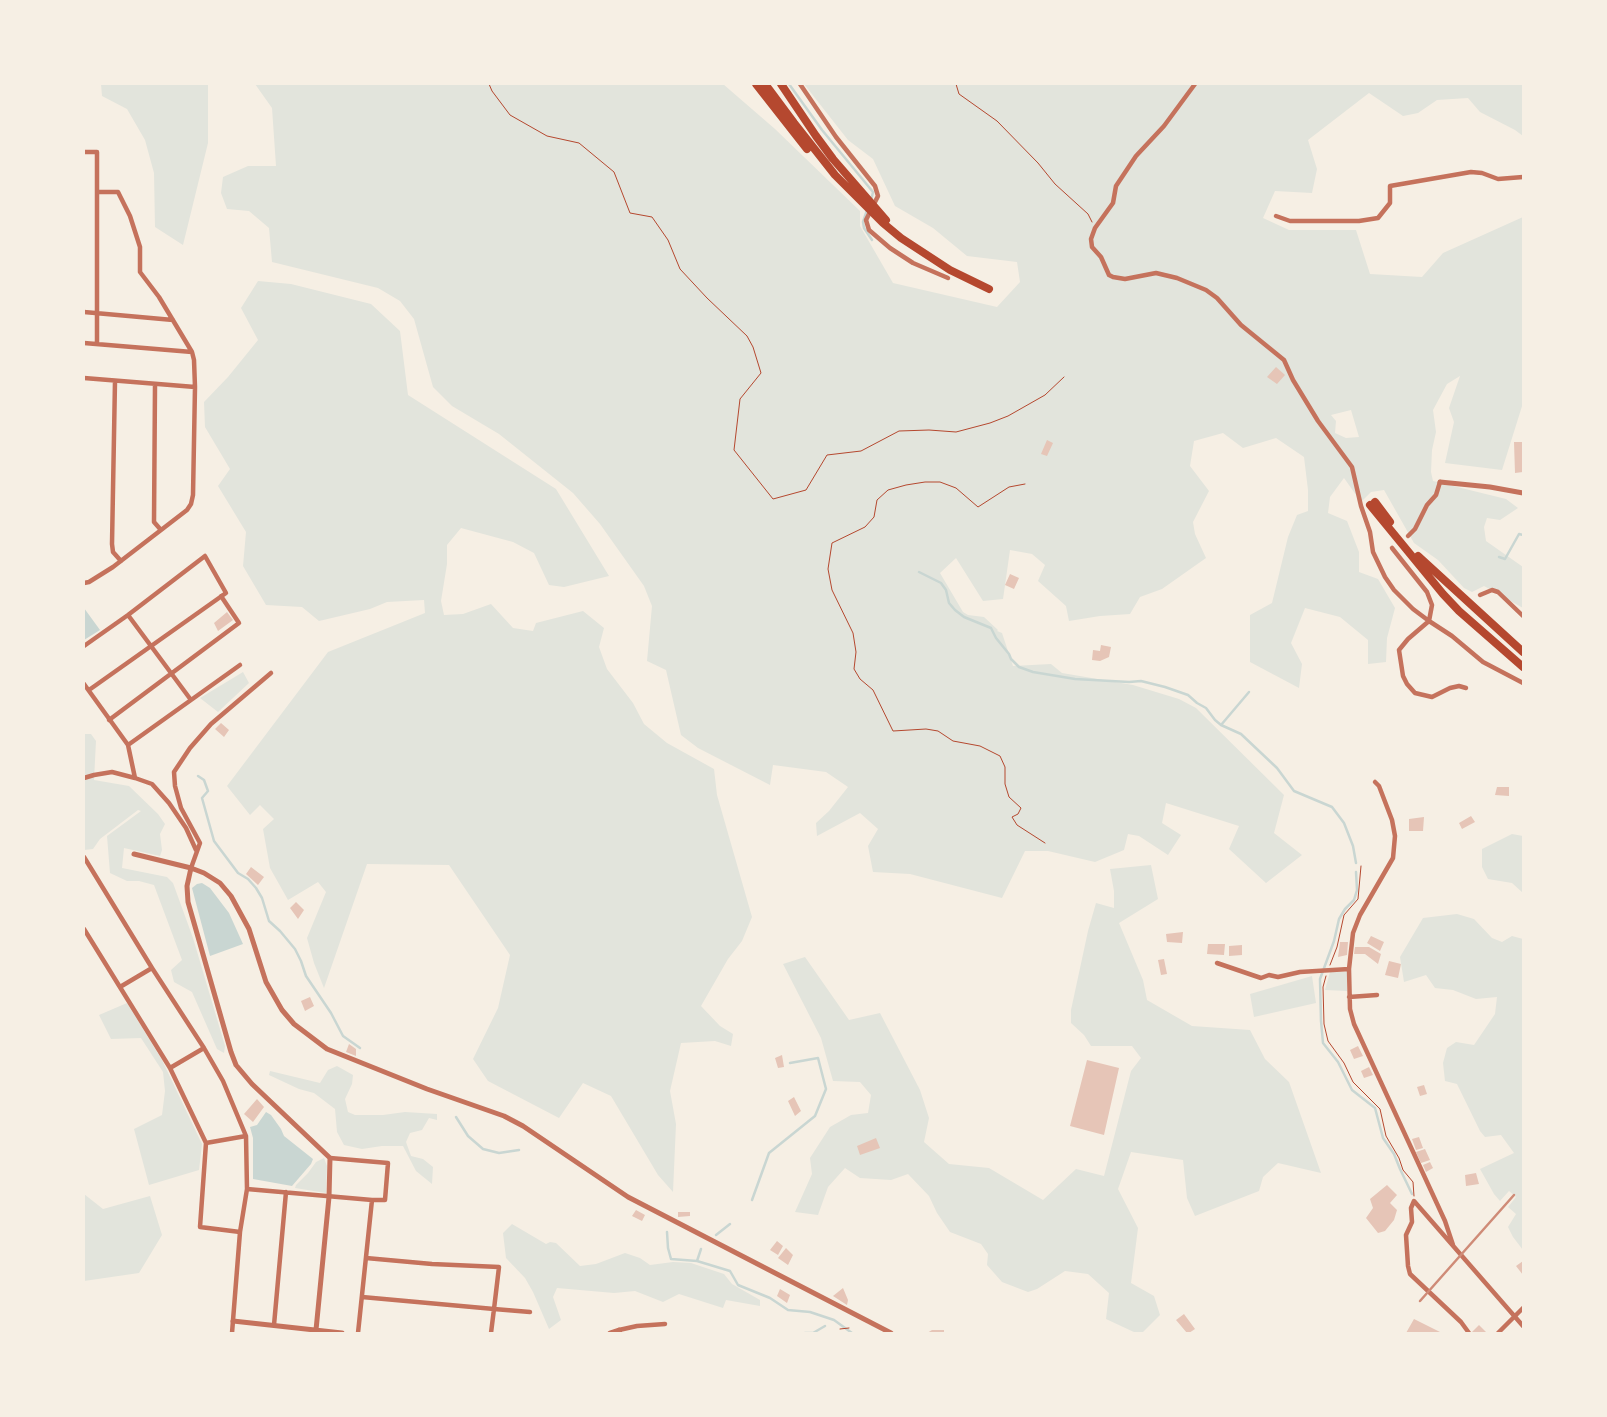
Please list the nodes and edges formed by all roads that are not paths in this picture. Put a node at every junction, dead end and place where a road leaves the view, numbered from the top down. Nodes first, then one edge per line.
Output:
1 (756, 84) edge
2 (765, 84) edge
3 (770, 84) edge
4 (781, 84) edge
5 (800, 84) edge
6 (1195, 84) edge
7 (84, 152) edge
8 (829, 163) junction
9 (1523, 177) edge
10 (98, 192) junction
11 (1276, 216) dead end
12 (885, 221) junction
13 (948, 278) dead end
14 (989, 288) dead end
15 (84, 312) edge
16 (97, 314) junction
17 (173, 320) junction
18 (84, 343) edge
19 (97, 344) junction
20 (192, 352) junction
21 (84, 378) edge
22 (115, 381) junction
23 (155, 385) junction
24 (195, 387) junction
25 (1440, 482) joint
26 (1523, 493) edge
27 (161, 530) junction
28 (1408, 536) dead end
29 (1392, 548) dead end
30 (121, 561) junction
31 (84, 583) edge
32 (1480, 595) dead end
33 (221, 596) junction
34 (128, 615) junction
35 (1523, 616) edge
36 (1429, 621) junction
37 (84, 646) edge
38 (152, 646) junction
39 (1523, 652) edge
40 (240, 665) dead end
41 (1523, 667) edge
42 (271, 673) dead end
43 (171, 674) junction
44 (1523, 683) edge
45 (84, 684) edge
46 (1466, 688) dead end
47 (89, 690) junction
48 (191, 700) junction
49 (109, 720) junction
50 (128, 745) junction
51 (84, 778) edge
52 (135, 778) junction
53 (1375, 782) dead end
54 (196, 850) junction
55 (134, 854) dead end
56 (84, 857) edge
57 (191, 868) junction
58 (84, 929) edge
59 (1217, 963) dead end
60 (152, 968) junction
61 (1349, 968) junction
62 (120, 987) junction
63 (1377, 995) dead end
64 (1349, 997) junction
65 (204, 1048) junction
66 (170, 1068) junction
67 (246, 1136) junction
68 (206, 1143) junction
69 (330, 1158) junction
70 (246, 1189) junction
71 (286, 1192) junction
72 (329, 1197) junction
73 (372, 1200) junction
74 (240, 1232) junction
75 (1453, 1245) junction
76 (366, 1258) junction
77 (362, 1297) junction
78 (1523, 1308) edge
79 (494, 1309) junction
80 (530, 1312) dead end
81 (1515, 1317) junction
82 (233, 1321) junction
83 (665, 1324) dead end
84 (274, 1325) junction
85 (1523, 1326) edge
86 (316, 1330) junction
87 (620, 1331) edge
88 (232, 1333) edge
89 (342, 1333) edge
90 (358, 1333) edge
91 (491, 1333) edge
92 (610, 1333) edge
93 (891, 1333) edge
94 (1469, 1333) edge
95 (1498, 1333) edge

1 - 8 highway
2 - 8 highway
3 - 8 highway
4 - 8 highway
5 - 13 street
6 - 36 street
7 - 10 street
8 - 12 highway
8 - 12 highway
9 - 11 street
10 - 16 street
10 - 17 street
12 - 14 highway
15 - 16 street
16 - 17 street
16 - 19 street
17 - 20 street
18 - 19 street
19 - 20 street
20 - 24 street
21 - 22 street
22 - 23 street
22 - 30 street
23 - 24 street
23 - 27 street
24 - 27 street
25 - 26 street
25 - 28 street
27 - 30 street
29 - 36 street
30 - 31 street
32 - 35 street
33 - 34 street
33 - 38 street
33 - 43 street
34 - 37 street
34 - 38 street
36 - 44 street
36 - 46 street
38 - 43 street
38 - 47 street
39 - 41 highway
40 - 48 street
42 - 54 street
43 - 48 street
43 - 49 street
45 - 47 street
47 - 49 street
48 - 50 street
49 - 50 street
50 - 52 street
51 - 52 street
52 - 54 street
53 - 61 street
54 - 57 street
55 - 57 street
56 - 60 street
57 - 69 street
57 - 93 street
58 - 62 street
59 - 61 street
60 - 62 street
60 - 65 street
61 - 64 street
62 - 66 street
63 - 64 street
64 - 75 street
65 - 66 street
65 - 67 street
66 - 68 street
67 - 68 street
67 - 70 street
68 - 74 street
69 - 72 street
69 - 73 street
70 - 71 street
70 - 74 street
71 - 72 street
71 - 84 street
72 - 73 street
72 - 86 street
73 - 76 street
74 - 82 street
75 - 81 street
75 - 94 street
76 - 77 street
76 - 79 street
77 - 79 street
77 - 90 street
78 - 81 street
79 - 80 street
79 - 91 street
81 - 85 street
81 - 95 street
82 - 84 street
82 - 88 street
83 - 87 street
84 - 86 street
86 - 89 street
87 - 92 street

